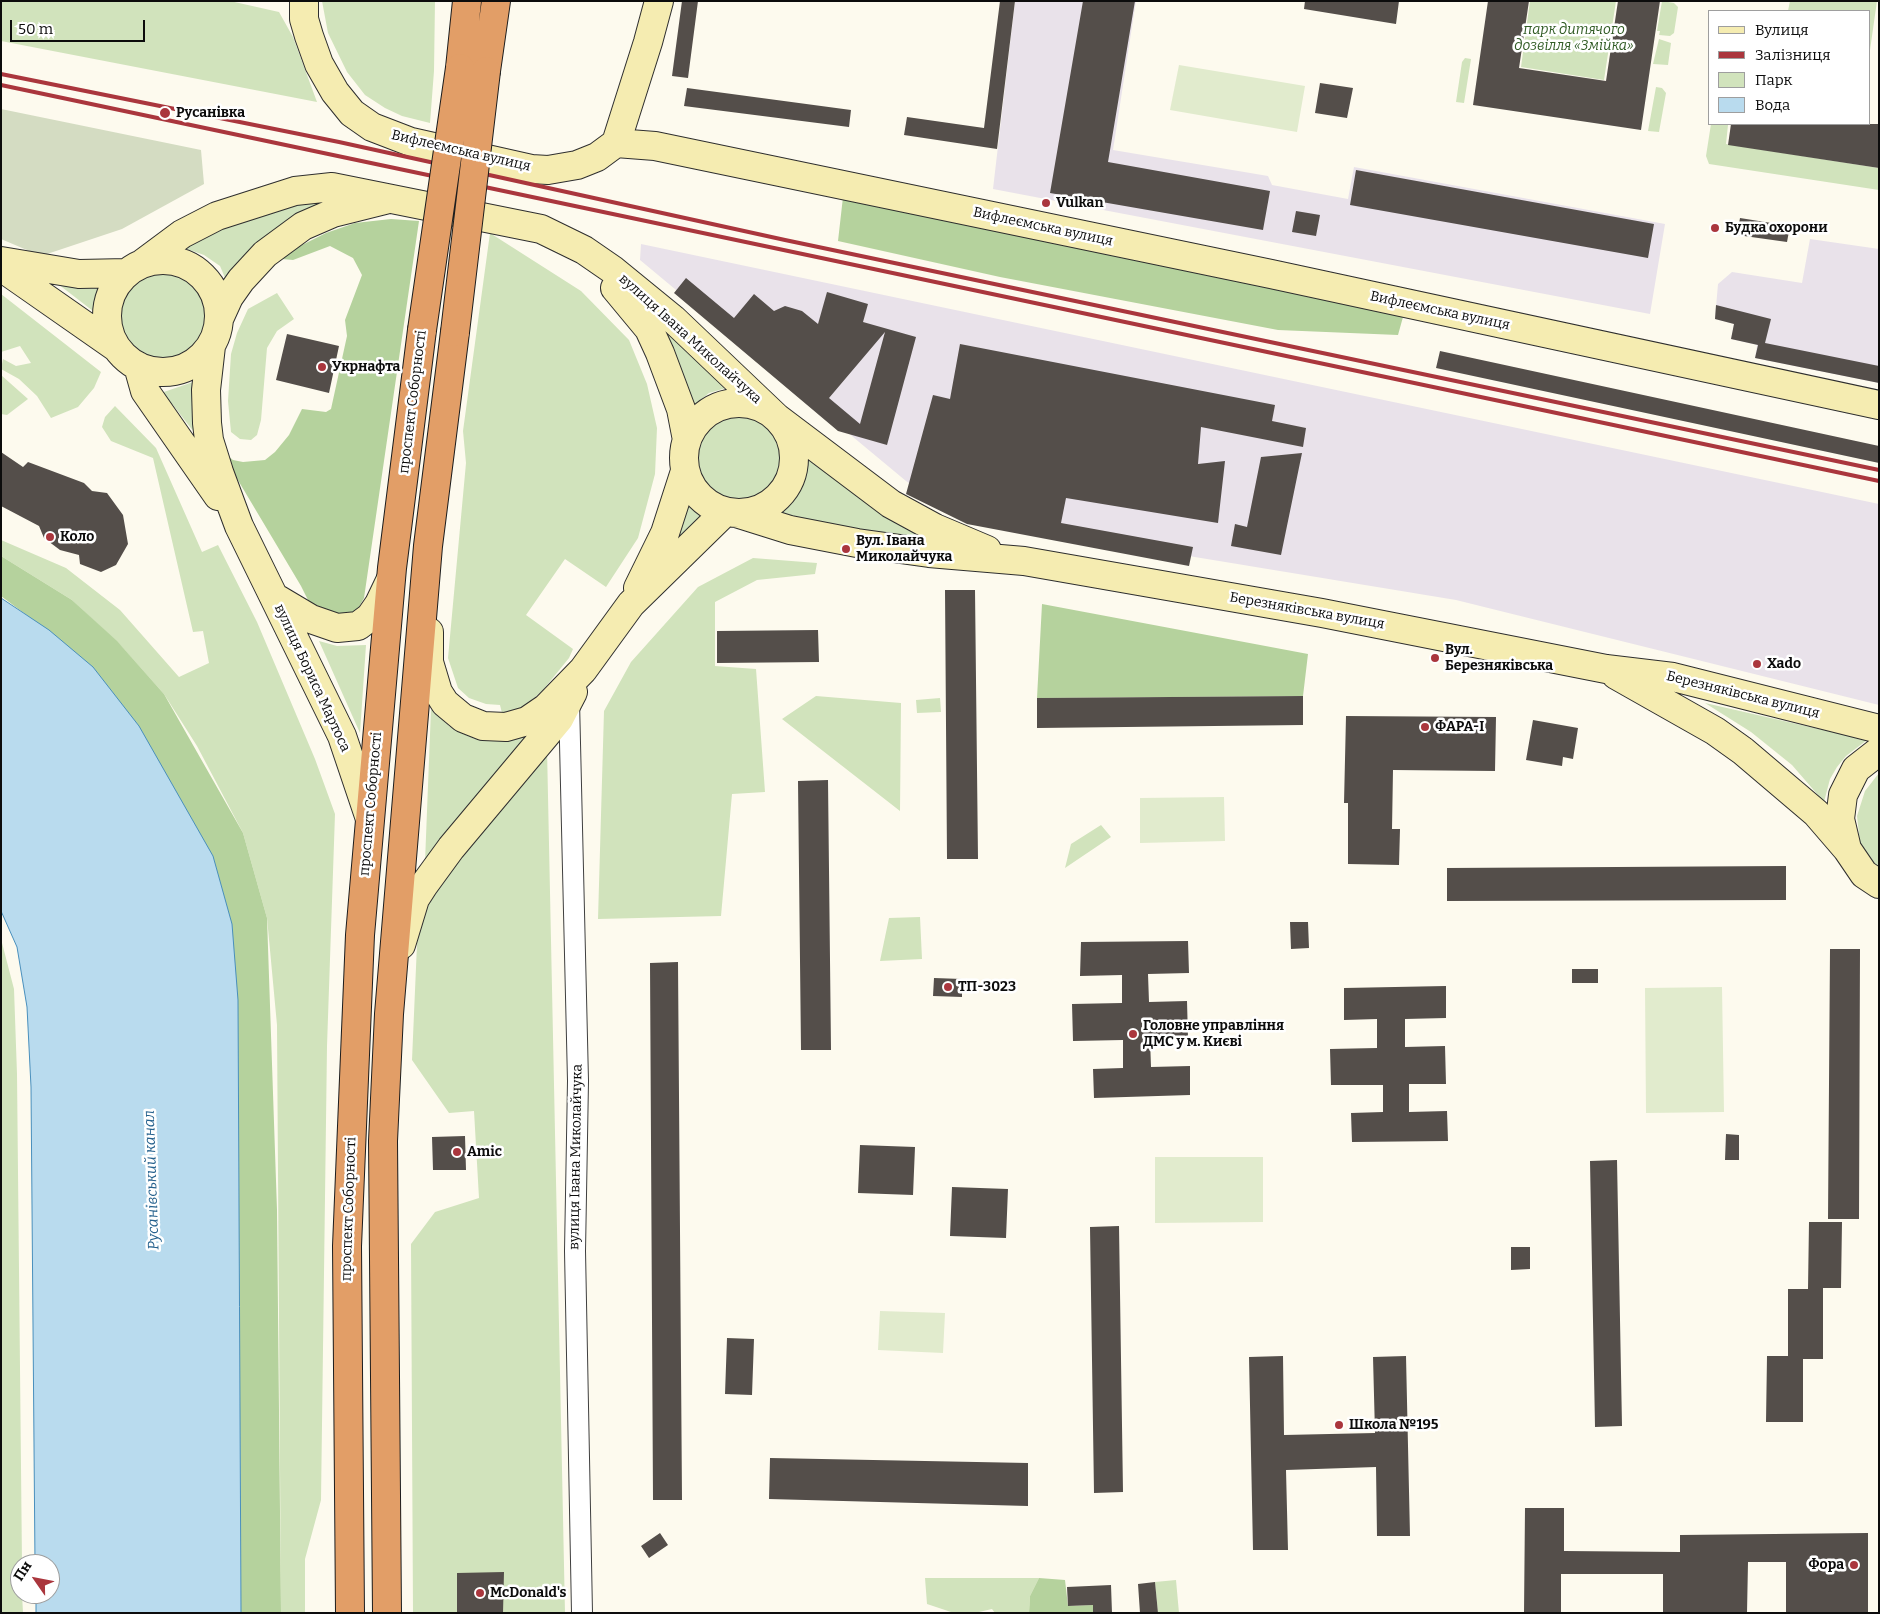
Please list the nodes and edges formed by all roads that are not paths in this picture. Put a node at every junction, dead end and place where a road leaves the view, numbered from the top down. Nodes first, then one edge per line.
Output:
1 (467, 1) edge
2 (496, 1) edge
3 (659, 1) edge
4 (298, 2) edge
5 (473, 69) junction
6 (616, 143) junction
7 (397, 198) junction
8 (512, 224) junction
9 (1, 261) edge
10 (1, 267) edge
11 (135, 268) junction
12 (219, 318) junction
13 (210, 346) junction
14 (117, 348) junction
15 (138, 366) junction
16 (1879, 405) edge
17 (777, 418) junction
18 (686, 440) junction
19 (685, 471) junction
20 (732, 513) junction
21 (239, 526) junction
22 (428, 546) junction
23 (1008, 558) junction
24 (390, 581) junction
25 (274, 598) junction
26 (631, 604) junction
27 (1606, 669) junction
28 (584, 670) junction
29 (569, 701) junction
30 (1879, 729) edge
31 (1879, 751) edge
32 (369, 816) junction
33 (1847, 849) junction
34 (1874, 884) edge
35 (392, 978) junction
36 (350, 1613) edge
37 (387, 1613) edge
38 (582, 1613) edge

1 - 5 highway, проспект Соборності
2 - 5 highway, проспект Соборності
3 - 6 main road
4 - 6 main road, Вифлеємська вулиця
5 - 22 highway, проспект Соборності, bridge
5 - 24 highway, проспект Соборності, bridge
6 - 16 main road, Вифлеємська вулиця
7 - 8 main road
7 - 11 main road
7 - 12 main road
8 - 17 main road, вулиця Івана Миколайчука
8 - 18 main road, вулиця Івана Миколайчука
9 - 11 main road
10 - 14 main road
11 - 12 main road
11 - 14 main road
12 - 13 main road
13 - 15 main road
13 - 21 main road, вулиця Бориса Мартоса
14 - 15 main road
15 - 21 main road, вулиця Бориса Мартоса
17 - 18 main road
17 - 20 main road
17 - 23 main road, Березняківська вулиця
18 - 19 main road
19 - 20 main road
19 - 26 main road, вулиця Івана Миколайчука
20 - 23 main road, Березняківська вулиця
20 - 26 main road, вулиця Івана Миколайчука
21 - 25 main road, вулиця Бориса Мартоса
22 - 28 main road, вулиця Івана Миколайчука
22 - 35 highway, проспект Соборності
23 - 27 main road, Березняківська вулиця
24 - 25 main road, вулиця Бориса Мартоса
24 - 32 highway, проспект Соборності
25 - 32 main road, вулиця Бориса Мартоса
26 - 28 main road, вулиця Івана Миколайчука
27 - 30 main road, Березняківська вулиця
27 - 33 main road, Березняківська вулиця
28 - 29 main road, вулиця Івана Миколайчука
29 - 35 main road, вулиця Івана Миколайчука
29 - 38 street, вулиця Івана Миколайчука
31 - 33 main road
32 - 36 highway, проспект Соборності
33 - 34 main road
35 - 37 highway, проспект Соборності

